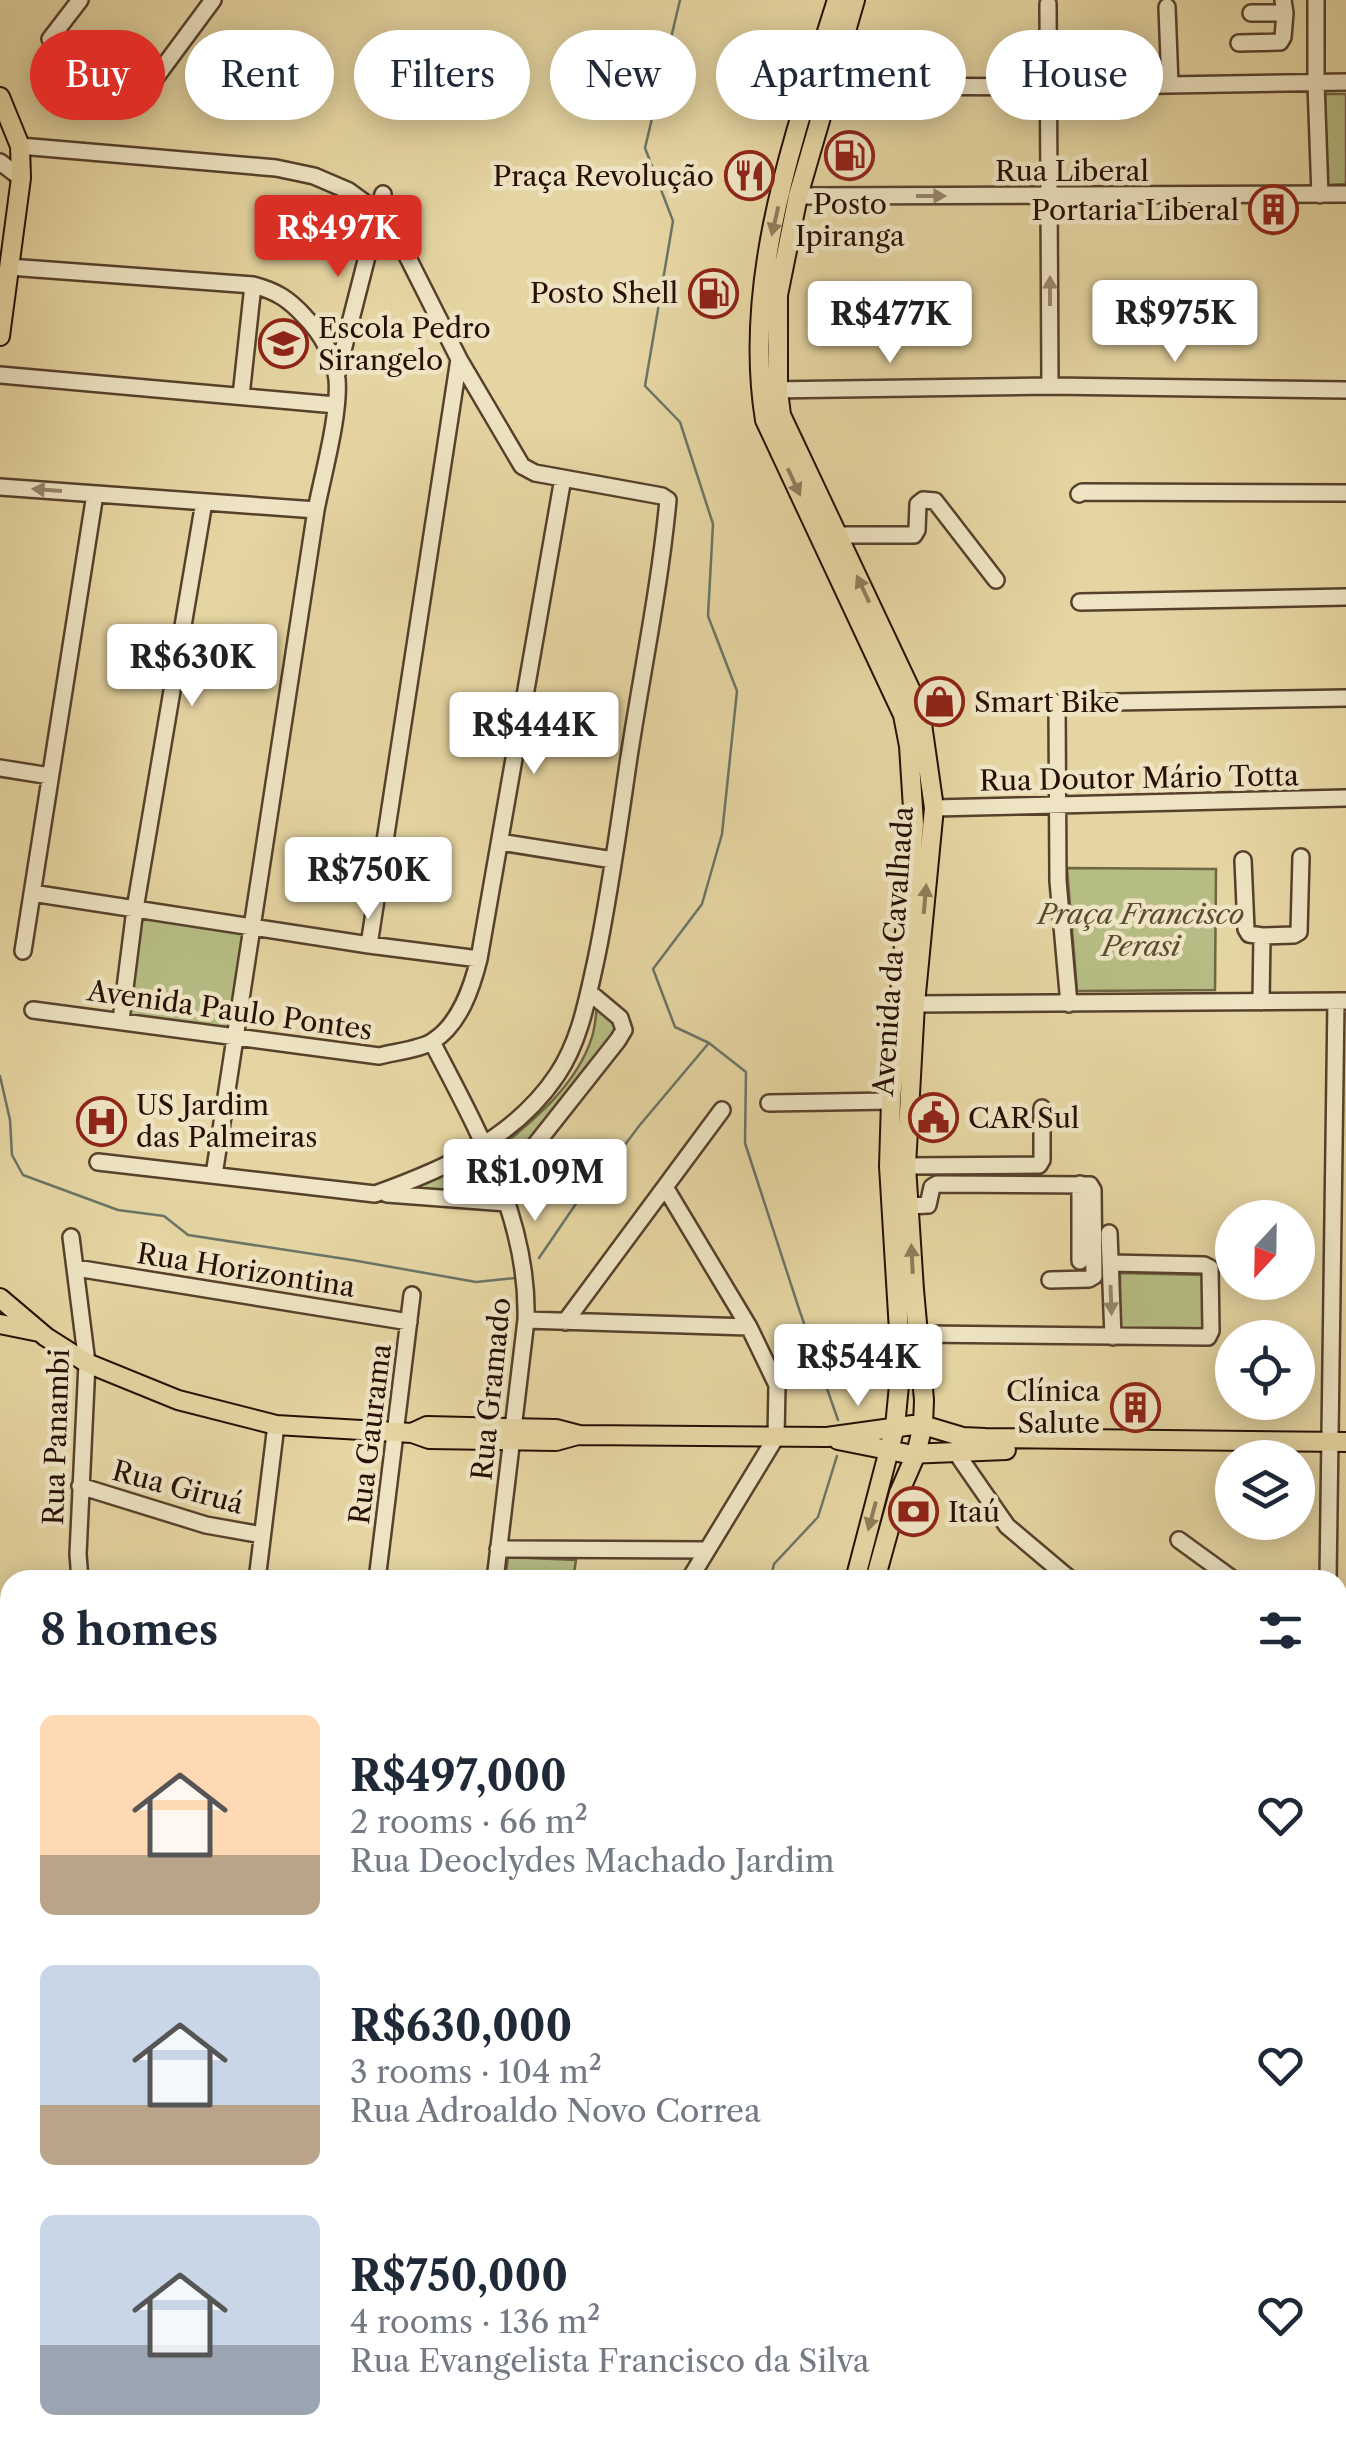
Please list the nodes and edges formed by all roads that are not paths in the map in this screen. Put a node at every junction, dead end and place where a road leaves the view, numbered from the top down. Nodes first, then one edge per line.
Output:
1 (80, 0) edge
2 (214, 0) edge
3 (837, 0) edge
4 (855, 0) edge
5 (1316, 0) edge
6 (1048, 4) dead end
7 (1284, 6) edge
8 (1167, 7) dead end
9 (1251, 13) dead end
10 (57, 30) edge
11 (846, 30) edge
12 (1048, 30) edge
13 (1240, 43) dead end
14 (165, 65) edge
15 (1346, 82) edge
16 (1316, 83) junction
17 (1163, 85) edge
18 (1170, 85) junction
19 (0, 96) edge
20 (820, 120) edge
21 (1049, 120) edge
22 (799, 126) junction
23 (20, 146) junction
24 (0, 162) edge
25 (21, 178) junction
26 (383, 194) dead end
27 (1346, 194) edge
28 (1320, 195) junction
29 (798, 196) junction
30 (1050, 196) junction
31 (378, 214) junction
32 (9, 267) junction
33 (253, 285) junction
34 (0, 336) edge
35 (460, 358) junction
36 (0, 375) edge
37 (337, 376) junction
38 (1050, 386) junction
39 (769, 390) junction
40 (1346, 390) edge
41 (241, 396) junction
42 (336, 405) junction
43 (562, 478) junction
44 (0, 487) edge
45 (1346, 493) edge
46 (95, 494) junction
47 (1078, 494) dead end
48 (204, 502) junction
49 (316, 510) junction
50 (838, 535) junction
51 (996, 580) dead end
52 (1346, 597) edge
53 (1080, 602) dead end
54 (1346, 698) edge
55 (909, 746) junction
56 (0, 768) edge
57 (50, 776) junction
58 (1346, 798) edge
59 (1057, 804) junction
60 (934, 808) junction
61 (500, 842) junction
62 (1301, 858) dead end
63 (613, 860) junction
64 (1244, 860) dead end
65 (32, 893) junction
66 (135, 909) junction
67 (252, 926) junction
68 (1262, 936) junction
69 (369, 945) junction
70 (23, 951) dead end
71 (480, 959) junction
72 (589, 992) junction
73 (1341, 1001) edge
74 (1261, 1002) junction
75 (915, 1004) junction
76 (1069, 1004) junction
77 (33, 1010) dead end
78 (121, 1020) junction
79 (235, 1037) junction
80 (432, 1042) junction
81 (891, 1101) junction
82 (769, 1103) dead end
83 (1042, 1108) dead end
84 (722, 1110) dead end
85 (485, 1145) junction
86 (98, 1162) dead end
87 (906, 1166) junction
88 (214, 1175) junction
89 (1080, 1184) junction
90 (665, 1188) junction
91 (375, 1194) junction
92 (505, 1195) junction
93 (909, 1206) junction
94 (1109, 1232) dead end
95 (71, 1237) dead end
96 (1080, 1261) dead end
97 (1110, 1263) junction
98 (76, 1268) junction
99 (1050, 1280) dead end
100 (412, 1295) dead end
101 (0, 1298) edge
102 (8, 1311) edge
103 (526, 1320) junction
104 (409, 1322) junction
105 (565, 1322) junction
106 (0, 1324) edge
107 (749, 1327) junction
108 (32, 1331) junction
109 (919, 1334) junction
110 (1113, 1337) junction
111 (0, 1342) edge
112 (87, 1364) junction
113 (1339, 1370) edge
114 (924, 1400) junction
115 (276, 1425) junction
116 (923, 1426) junction
117 (895, 1428) junction
118 (404, 1433) junction
119 (512, 1435) junction
120 (827, 1437) junction
121 (776, 1438) junction
122 (959, 1444) junction
123 (1338, 1446) edge
124 (889, 1451) junction
125 (916, 1454) junction
126 (80, 1486) junction
127 (262, 1535) junction
128 (1179, 1540) dead end
129 (498, 1549) junction
130 (707, 1550) junction
131 (79, 1570) edge
132 (258, 1570) edge
133 (378, 1570) edge
134 (495, 1570) edge
135 (695, 1570) edge
136 (858, 1570) edge
137 (878, 1570) edge
138 (1059, 1570) edge
139 (1220, 1570) edge
140 (1329, 1570) edge

1 - 10 street
2 - 14 street
3 - 22 main road, Avenida da Cavalhada
4 - 11 main road, Avenida da Cavalhada
5 - 16 street
6 - 12 street
7 - 9 street
7 - 13 street
8 - 18 street
15 - 16 street
16 - 18 street
16 - 28 street
17 - 18 street
19 - 23 main road
20 - 29 main road, Avenida da Cavalhada
21 - 30 street
22 - 29 main road
22 -> 39 main road, Avenida da Cavalhada
23 - 25 main road
23 - 31 street
24 - 25 street
25 - 32 main road
26 - 31 street
27 - 28 street, Rua Liberal
28 - 30 street, Rua Liberal
29 -> 30 street, Rua Liberal
29 - 39 main road, Avenida da Cavalhada
38 -> 30 street
31 - 35 street
31 - 37 street
32 - 33 street
32 - 34 main road
33 - 37 street
33 - 41 street
35 - 43 street
35 - 69 street
36 - 41 street
37 - 42 street
38 - 39 street
38 - 40 street
39 - 50 main road, Avenida da Cavalhada
39 -> 55 main road, Avenida da Cavalhada
41 - 42 street
42 - 49 street
43 - 61 street
43 - 63 street
46 -> 44 street
45 - 47 street
46 - 48 street
46 - 57 street
48 - 49 street
48 - 66 street
49 - 67 street
50 - 51 street
60 -> 50 main road, Avenida da Cavalhada
52 - 53 street
54 - 59 street
55 - 60 main road
55 - 81 main road, Avenida da Cavalhada
56 - 57 street
57 - 65 street
58 - 59 street, Rua Doutor Mário Totta
59 - 60 street, Rua Doutor Mário Totta
59 - 76 street
75 -> 60 main road, Avenida da Cavalhada
61 - 63 street
61 - 71 street
62 - 68 street
63 - 72 street
64 - 68 street
65 - 66 street
65 - 70 street
66 - 67 street
66 - 78 street
67 - 69 street
67 - 79 street
68 - 74 street
69 - 71 street
71 - 80 street
72 - 85 street
72 - 92 street
73 - 74 street
73 - 113 street
74 - 76 street
75 - 76 street
75 - 87 main road, Avenida da Cavalhada
77 - 78 street, Avenida Paulo Pontes
78 - 79 street, Avenida Paulo Pontes
79 - 80 street, Avenida Paulo Pontes
79 - 88 street
80 - 85 street, Rua Gramado
81 - 82 street
81 - 117 main road, Avenida da Cavalhada
83 - 87 street
84 - 90 street
85 - 91 street
85 - 92 street, Rua Gramado
86 - 88 street
87 - 93 main road, Avenida da Cavalhada
88 - 91 street
89 - 93 street
89 - 96 street
89 - 99 street
90 - 105 street
90 - 107 street
91 - 92 street
92 - 103 street, Rua Gramado
109 -> 93 main road, Avenida da Cavalhada
94 - 97 street
95 - 98 street, Rua Panambi
97 -> 110 street
97 - 110 street
98 - 104 street, Rua Horizontina
98 - 112 street, Rua Panambi
100 - 104 street, Rua Gaurama
101 - 102 main road
102 - 108 main road
103 - 105 street
103 - 119 street, Rua Gramado
104 - 118 street, Rua Gaurama
105 - 107 street
106 - 108 main road
107 - 121 street
108 - 111 main road
108 - 112 main road
109 - 110 street
109 - 114 main road, Avenida da Cavalhada
112 - 115 main road
112 - 126 street, Rua Panambi
113 - 123 street
114 - 116 main road, Avenida da Cavalhada
114 - 122 main road
115 - 118 main road
115 - 127 street
116 - 117 main road
116 - 122 main road
116 - 125 main road, Avenida da Cavalhada
117 - 120 main road
117 - 124 main road, Avenida da Cavalhada
118 - 119 main road
118 - 133 street, Rua Gaurama
119 - 121 main road
119 - 129 street, Rua Gramado
120 - 121 main road
120 - 124 main road
121 - 130 street
122 - 123 main road
122 - 125 main road
122 - 138 street
123 - 140 street
124 - 125 main road
124 -> 136 main road, Avenida da Cavalhada
125 - 137 main road, Avenida da Cavalhada
126 - 127 street, Rua Giruá
126 - 131 street, Rua Panambi
127 - 132 street
128 - 139 street
129 - 130 street
129 - 134 street, Rua Gramado
130 - 135 street

